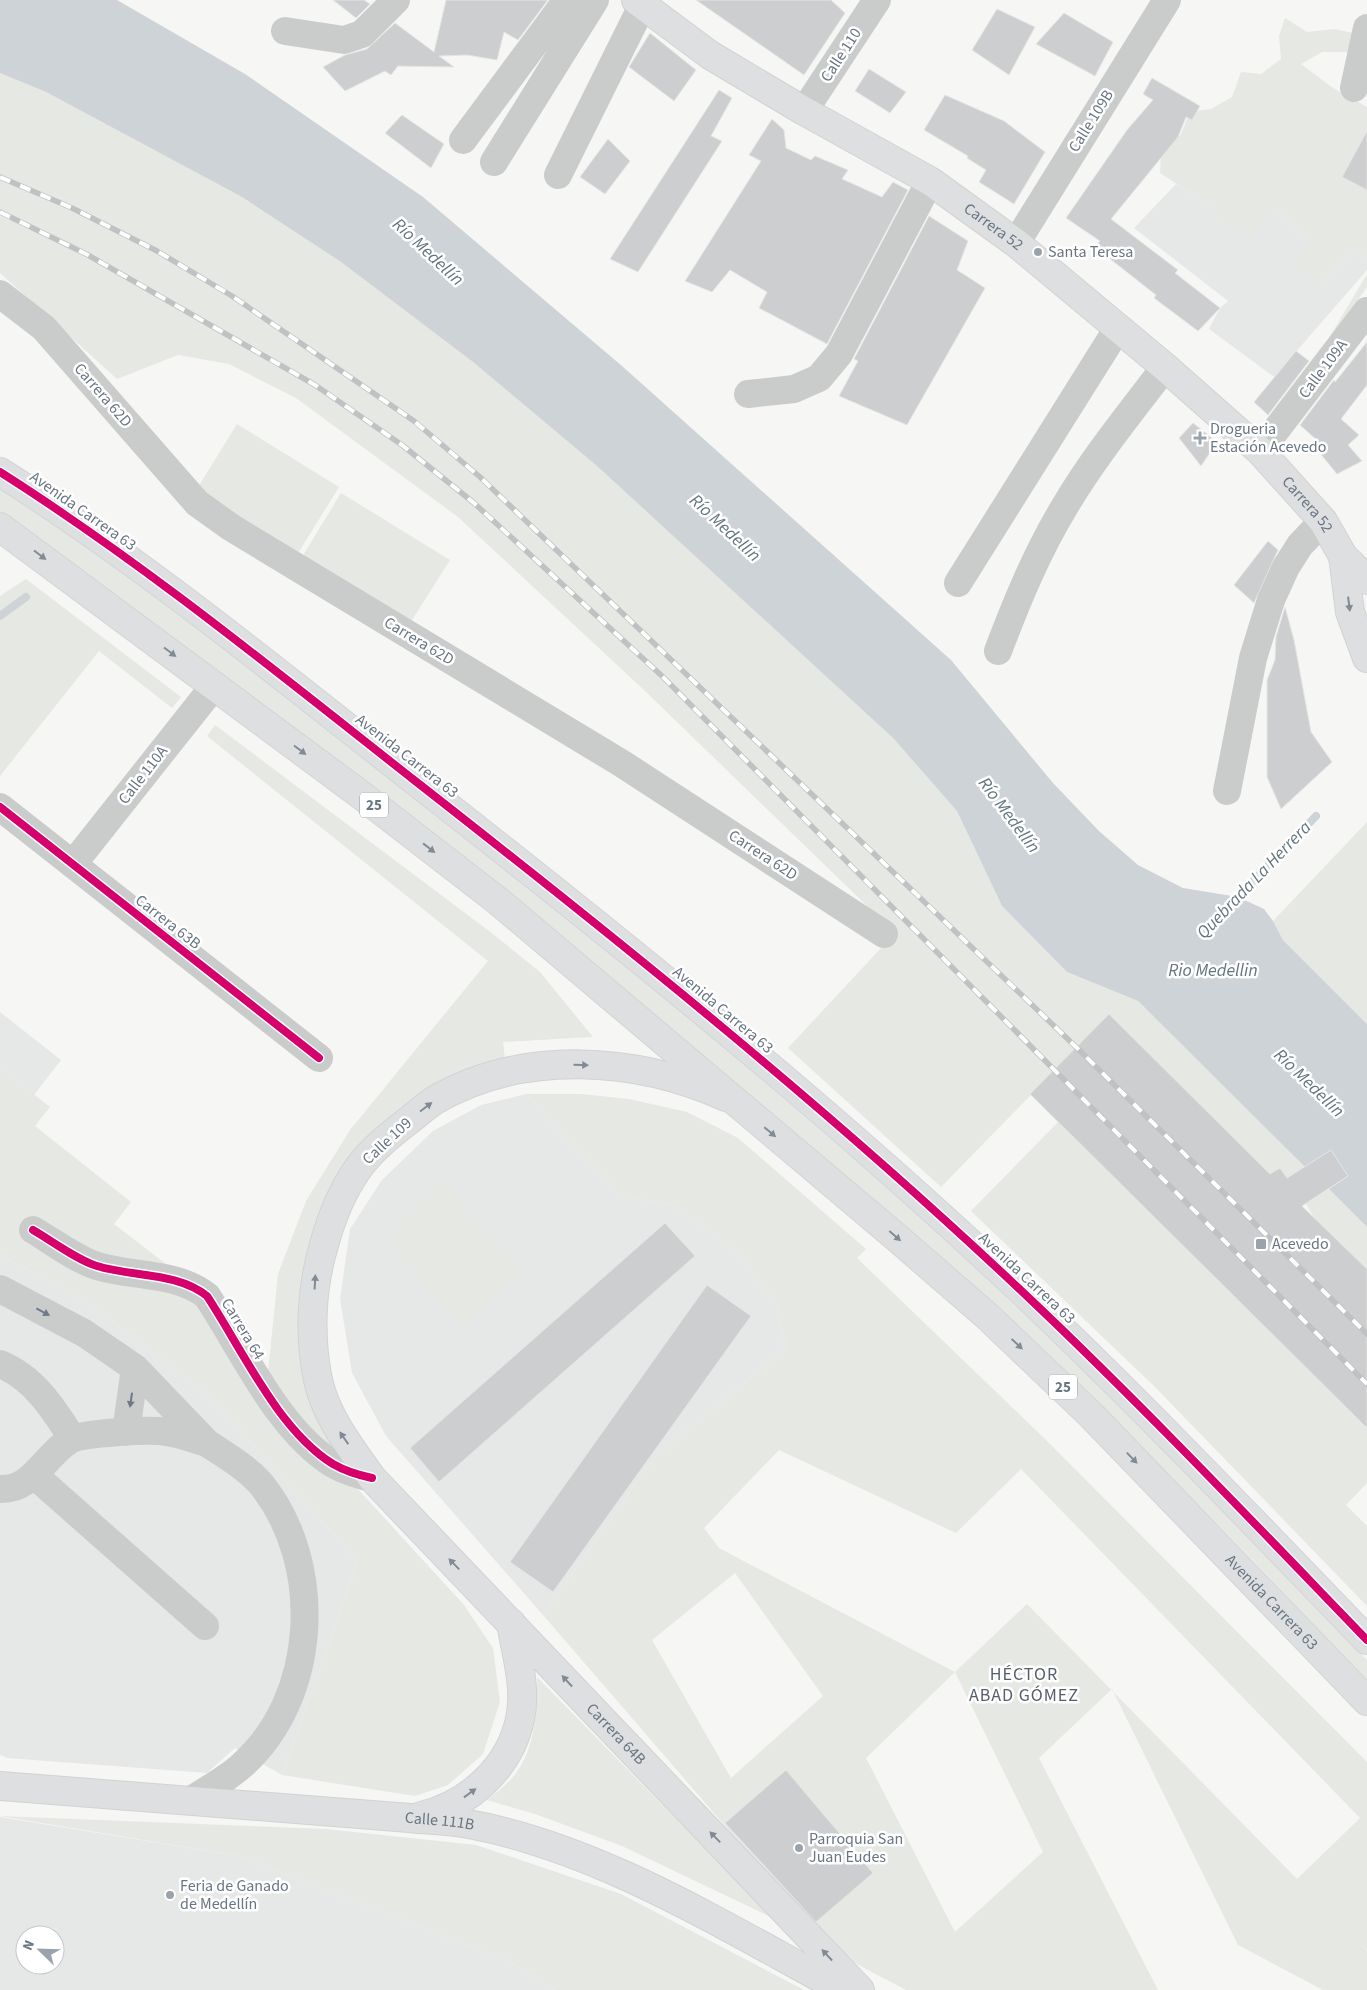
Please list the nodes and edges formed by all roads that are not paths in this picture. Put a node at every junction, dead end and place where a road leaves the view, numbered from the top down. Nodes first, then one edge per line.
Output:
1 (396, 0) edge
2 (567, 0) edge
3 (595, 0) edge
4 (877, 0) edge
5 (1167, 0) edge
6 (639, 3) edge
7 (1367, 28) edge
8 (285, 31) dead end
9 (1354, 88) dead end
10 (804, 111) junction
11 (463, 140) dead end
12 (494, 162) dead end
13 (558, 176) dead end
14 (930, 181) junction
15 (1016, 242) junction
16 (0, 294) edge
17 (1367, 311) edge
18 (1118, 328) junction
19 (1165, 366) junction
20 (748, 394) dead end
21 (1260, 451) junction
22 (0, 472) edge
23 (1323, 521) junction
24 (0, 527) edge
25 (1343, 556) junction
26 (1367, 580) edge
27 (958, 584) dead end
28 (998, 651) dead end
29 (1367, 658) edge
30 (214, 686) junction
31 (1227, 791) dead end
32 (0, 807) edge
33 (73, 864) junction
34 (884, 934) dead end
35 (320, 1058) dead end
36 (733, 1101) junction
37 (33, 1230) dead end
38 (0, 1289) edge
39 (0, 1364) edge
40 (135, 1368) junction
41 (126, 1432) junction
42 (72, 1438) junction
43 (207, 1442) junction
44 (34, 1475) junction
45 (372, 1478) junction
46 (0, 1489) edge
47 (511, 1623) junction
48 (205, 1626) dead end
49 (1367, 1640) edge
50 (1367, 1701) edge
51 (240, 1766) junction
52 (2, 1786) edge
53 (190, 1801) junction
54 (251, 1806) junction
55 (410, 1818) junction
56 (843, 1990) edge
57 (860, 1990) edge

1 - 8 street
2 - 11 street
3 - 12 street
4 - 10 street, Calle 110
5 - 15 street, Calle 109B
6 - 10 main road, Carrera 52
6 - 13 street
7 - 9 street
10 - 14 main road, Carrera 52
14 - 15 main road, Carrera 52
14 - 20 street
15 - 18 main road, Carrera 52
16 - 34 street, Carrera 62D
17 - 21 street, Calle 109A
18 - 19 main road, Carrera 52
18 - 27 street
19 - 21 main road, Carrera 52
19 - 28 street
21 - 23 main road, Carrera 52
22 - 49 main road, Avenida Carrera 63 / 25
23 - 25 main road, Carrera 52
23 - 31 street
24 -> 30 main road, Avenida Carrera 63 / 25
25 - 26 main road, Carrera 52
25 -> 29 main road, Carrera 52
30 - 33 street, Calle 110A
30 -> 36 main road, Avenida Carrera 63 / 25
32 - 33 street, Carrera 63B
33 - 35 street, Carrera 63B
45 -> 36 main road, Calle 109
36 -> 50 main road, Avenida Carrera 63 / 25
37 - 45 street, Carrera 64
38 -> 40 street
39 - 42 street
40 -> 41 street
40 - 43 street
41 - 42 street
41 - 43 street
42 - 44 street
43 - 51 street
44 - 46 street
44 - 48 street
47 -> 45 main road, Carrera 64B
55 -> 47 main road
57 -> 47 main road, Carrera 64B
51 - 53 street
51 - 54 street
52 - 53 main road, Calle 111B
53 - 54 main road, Calle 111B
54 - 55 main road, Calle 111B
55 - 56 main road, Calle 111B

